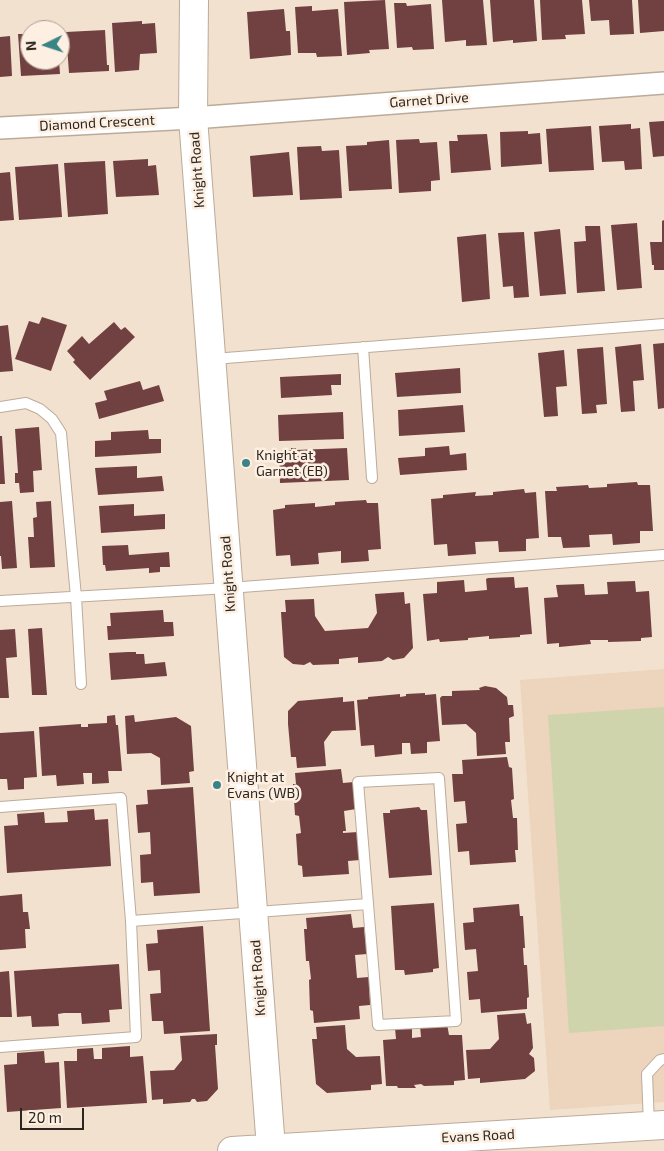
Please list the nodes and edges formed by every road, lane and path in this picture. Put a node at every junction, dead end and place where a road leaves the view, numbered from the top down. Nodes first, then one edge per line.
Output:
1 (194, 0) edge
2 (664, 83) edge
3 (193, 118) junction
4 (0, 128) edge
5 (664, 324) edge
6 (363, 347) junction
7 (212, 359) junction
8 (0, 407) edge
9 (372, 478) dead end
10 (664, 555) edge
11 (229, 588) junction
12 (76, 597) junction
13 (0, 601) edge
14 (81, 684) dead end
15 (0, 807) edge
16 (368, 904) junction
17 (253, 912) junction
18 (131, 921) junction
19 (0, 1047) edge
20 (664, 1059) edge
21 (657, 1126) edge
22 (271, 1148) junction
23 (232, 1151) edge

1 - 3 street, Knight Road
2 - 3 street, Garnet Drive
3 - 4 street, Diamond Crescent
3 - 7 street, Knight Road
5 - 6 lane
6 - 7 lane
6 - 9 lane
7 - 11 street, Knight Road
8 - 12 lane
10 - 11 lane
11 - 12 lane
11 - 17 street, Knight Road
12 - 13 lane
12 - 14 lane
15 - 18 lane
16 - 16 lane
16 - 17 lane
17 - 18 lane
17 - 22 street, Knight Road
18 - 19 lane
20 - 21 lane
21 - 22 street, Evans Road
22 - 23 street, Evans Road

